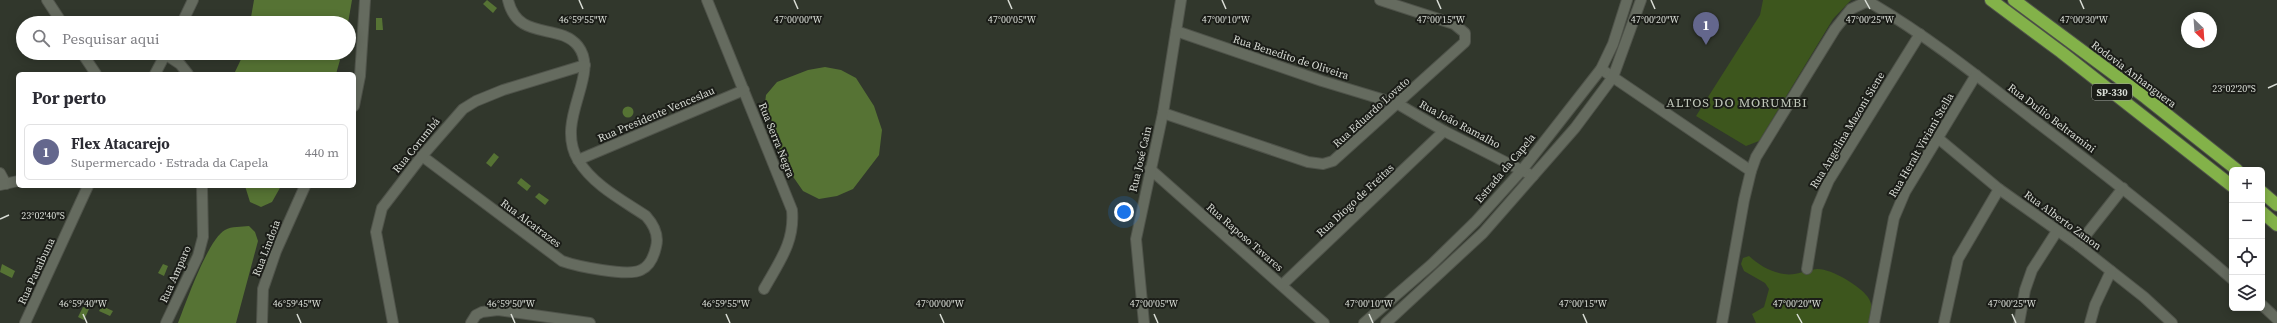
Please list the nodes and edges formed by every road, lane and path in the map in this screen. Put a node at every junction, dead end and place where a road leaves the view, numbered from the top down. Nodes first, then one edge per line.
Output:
1 (47, 0) edge
2 (193, 0) edge
3 (365, 0) edge
4 (508, 0) edge
5 (707, 0) edge
6 (1181, 0) edge
7 (1380, 0) edge
8 (1627, 0) edge
9 (1641, 0) edge
10 (1991, 0) edge
11 (2014, 0) edge
12 (1401, 3) edge
13 (57, 16) edge
14 (185, 16) edge
15 (1176, 31) junction
16 (1920, 34) junction
17 (87, 60) edge
18 (163, 60) edge
19 (174, 60) edge
20 (585, 65) junction
21 (1601, 69) junction
22 (95, 72) edge
23 (156, 72) edge
24 (186, 72) edge
25 (1976, 75) junction
26 (1613, 77) junction
27 (744, 90) junction
28 (356, 96) edge
29 (1398, 104) junction
30 (1163, 113) junction
31 (1444, 131) junction
32 (1939, 139) junction
33 (422, 156) junction
34 (578, 160) junction
35 (2233, 167) edge
36 (1150, 169) junction
37 (1522, 170) junction
38 (1751, 171) junction
39 (0, 173) edge
40 (1533, 176) junction
41 (16, 182) edge
42 (3, 184) edge
43 (2229, 184) edge
44 (87, 188) edge
45 (202, 188) edge
46 (305, 188) edge
47 (1999, 188) junction
48 (2123, 188) junction
49 (2265, 195) edge
50 (2277, 205) edge
51 (2265, 215) edge
52 (2277, 225) edge
53 (2058, 231) junction
54 (2078, 245) junction
55 (1807, 269) dead end
56 (2111, 271) junction
57 (2229, 276) edge
58 (1282, 285) junction
59 (764, 289) dead end
60 (2265, 308) edge
61 (2277, 319) edge
62 (558, 321) edge
63 (25, 323) edge
64 (166, 323) edge
65 (262, 323) edge
66 (393, 323) edge
67 (472, 323) edge
68 (590, 323) edge
69 (1144, 323) edge
70 (1324, 323) edge
71 (1364, 323) edge
72 (1386, 323) edge
73 (1722, 323) edge
74 (1874, 323) edge
75 (1944, 323) edge
76 (2019, 323) edge
77 (2090, 323) edge
78 (2172, 323) edge

1 - 13 street
2 - 14 street
3 - 28 street
4 - 20 street
5 - 27 street, Rua Serra Negra
6 - 15 street, Rua José Cain
7 - 12 street
8 - 21 street, Estrada da Capela
9 - 26 street
10 - 43 highway, SP-330
11 - 35 highway, Rodovia Anhanguera / SP-330
12 - 29 street, Rua Eduardo Lovato
15 - 29 street, Rua Benedito de Oliveira
15 - 30 street, Rua José Cain
16 - 25 street, Rua Duílio Beltramini
16 - 38 street, Rua Duílio Beltramini
16 - 55 street, Rua Angelina Mazoni Siene
17 - 22 street
18 - 23 street
19 - 24 street
20 - 33 street, Rua Corumbá
20 - 34 street, Rua Alcatrazes
21 - 26 street
21 - 37 street, Estrada da Capela
25 - 32 street, Rua Heralt Viviani Stella
25 - 48 street, Rua Duílio Beltramini
26 - 38 street
26 - 40 street
27 - 34 street, Rua Presidente Venceslau
27 - 59 street, Rua Serra Negra
29 - 30 street, Rua Eduardo Lovato
29 - 31 street, Rua João Ramalho
30 - 36 street, Rua José Cain
31 - 37 street, Rua João Ramalho
31 - 58 street, Rua Diogo de Freitas
32 - 47 street, Rua Alberto Zanon
32 - 74 street, Rua Heralt Viviani Stella
33 - 34 street, Rua Alcatrazes
33 - 66 street, Rua Corumbá
36 - 58 street, Rua Raposo Tavares
36 - 69 street, Rua José Cain
37 - 40 street, Rua João Ramalho
37 - 71 street, Estrada da Capela
38 - 73 street
39 - 42 street
40 - 72 street
41 - 42 street
44 - 63 street, Rua Paraibuna
45 - 64 street, Rua Amparo
46 - 65 street, Rua Lindoia
47 - 53 street, Rua Alberto Zanon
47 - 75 street
48 - 54 street
48 - 57 street, Rua Duílio Beltramini
49 - 50 highway
51 - 52 highway
53 - 54 street, Rua Alberto Zanon
53 - 76 street
54 - 56 street, Rua Alberto Zanon
56 - 77 street
56 - 78 street, Rua Alberto Zanon
58 - 70 street, Rua Raposo Tavares
60 - 61 street
62 - 67 street
62 - 68 street

